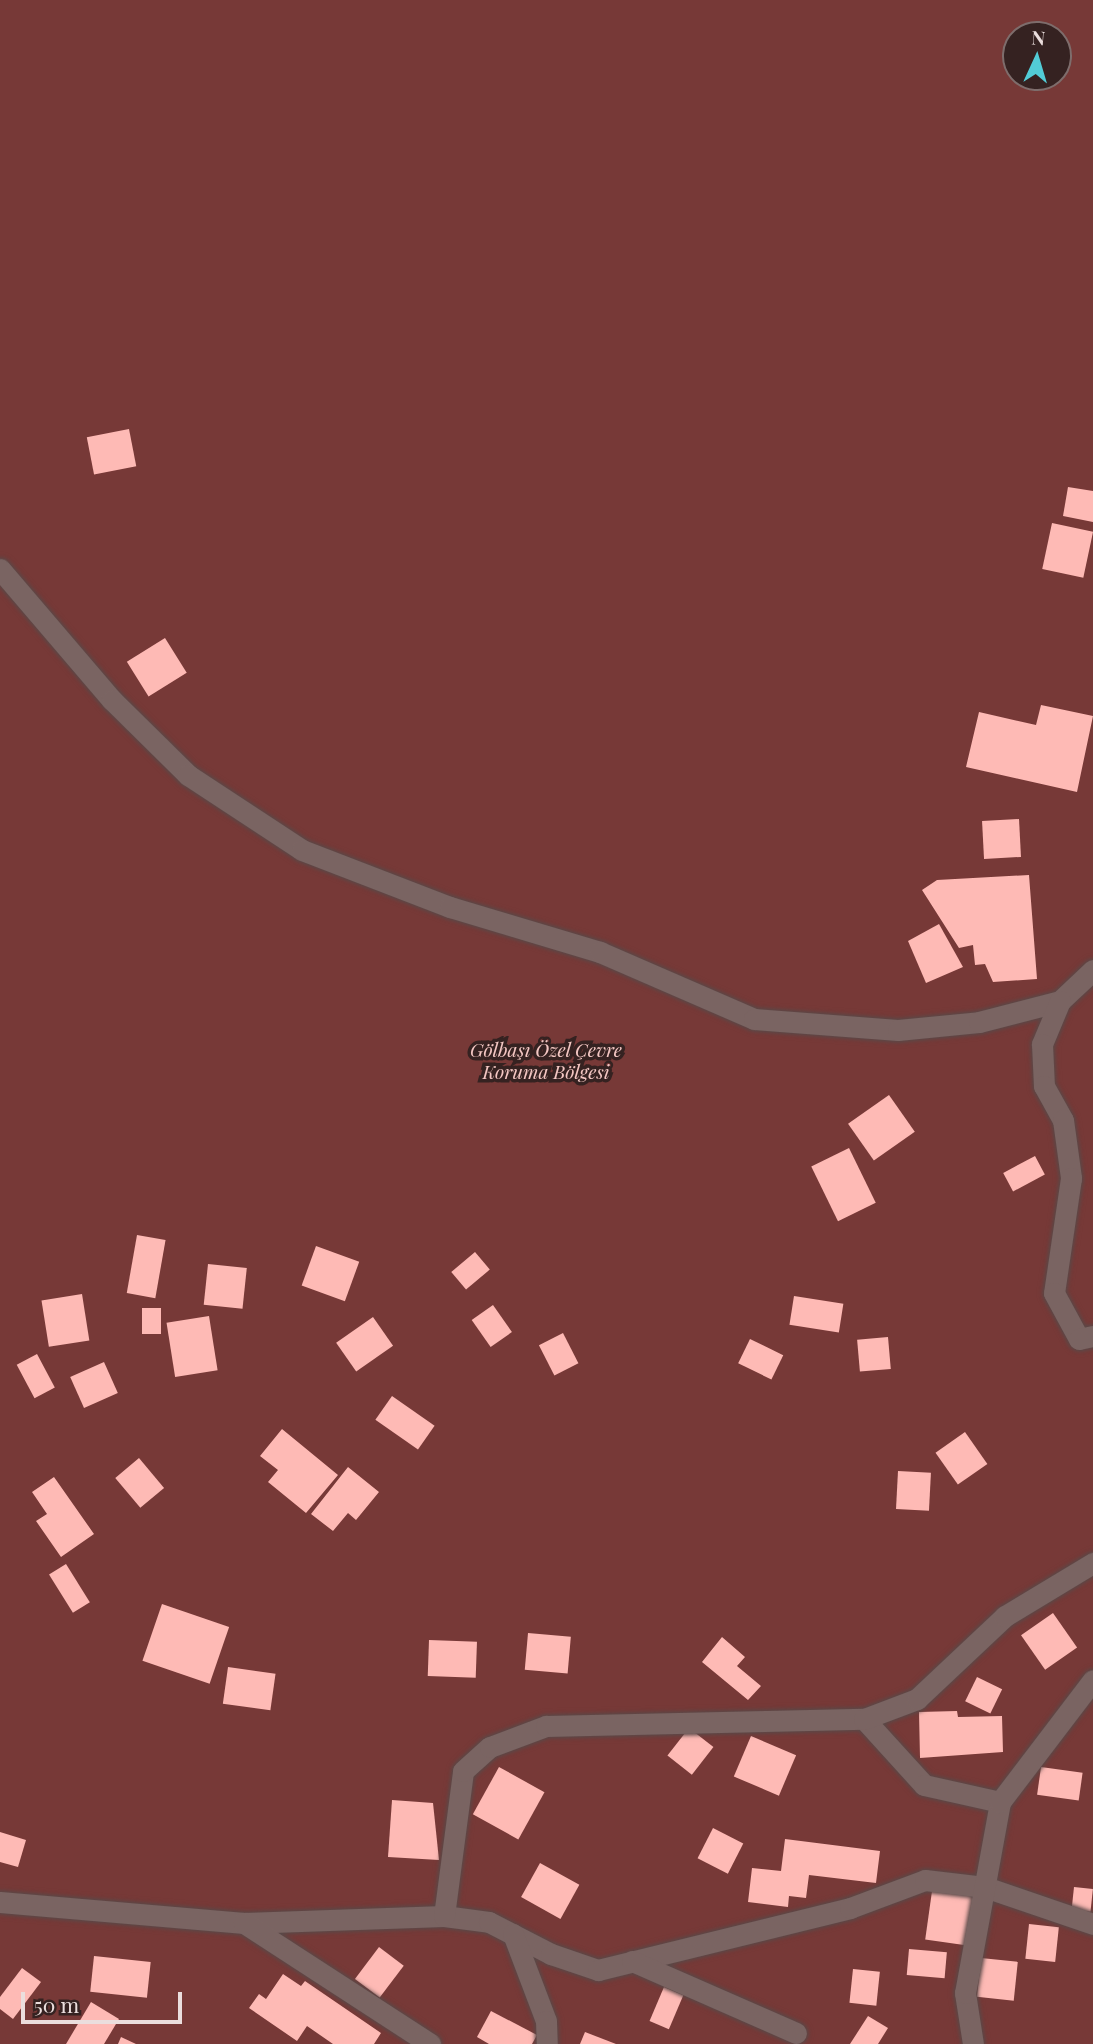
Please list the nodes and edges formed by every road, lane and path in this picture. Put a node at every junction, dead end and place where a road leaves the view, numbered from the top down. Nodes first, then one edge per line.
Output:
1 (0, 569) edge
2 (1093, 970) edge
3 (1060, 1001) junction
4 (1093, 1336) edge
5 (1093, 1563) edge
6 (1093, 1680) edge
7 (864, 1719) junction
8 (1000, 1802) junction
9 (985, 1887) junction
10 (0, 1902) edge
11 (444, 1916) junction
12 (244, 1923) junction
13 (1093, 1924) edge
14 (513, 1934) junction
15 (632, 1961) junction
16 (796, 2033) dead end
17 (430, 2044) edge
18 (547, 2044) edge
19 (973, 2044) edge

1 - 3 street
2 - 3 street
3 - 4 street
5 - 7 street
6 - 8 street
7 - 8 street
7 - 11 street
8 - 9 street
9 - 13 street
9 - 15 street
9 - 19 street
10 - 12 street
11 - 12 street
11 - 14 street
12 - 17 street
14 - 15 street
14 - 18 street
15 - 16 street

